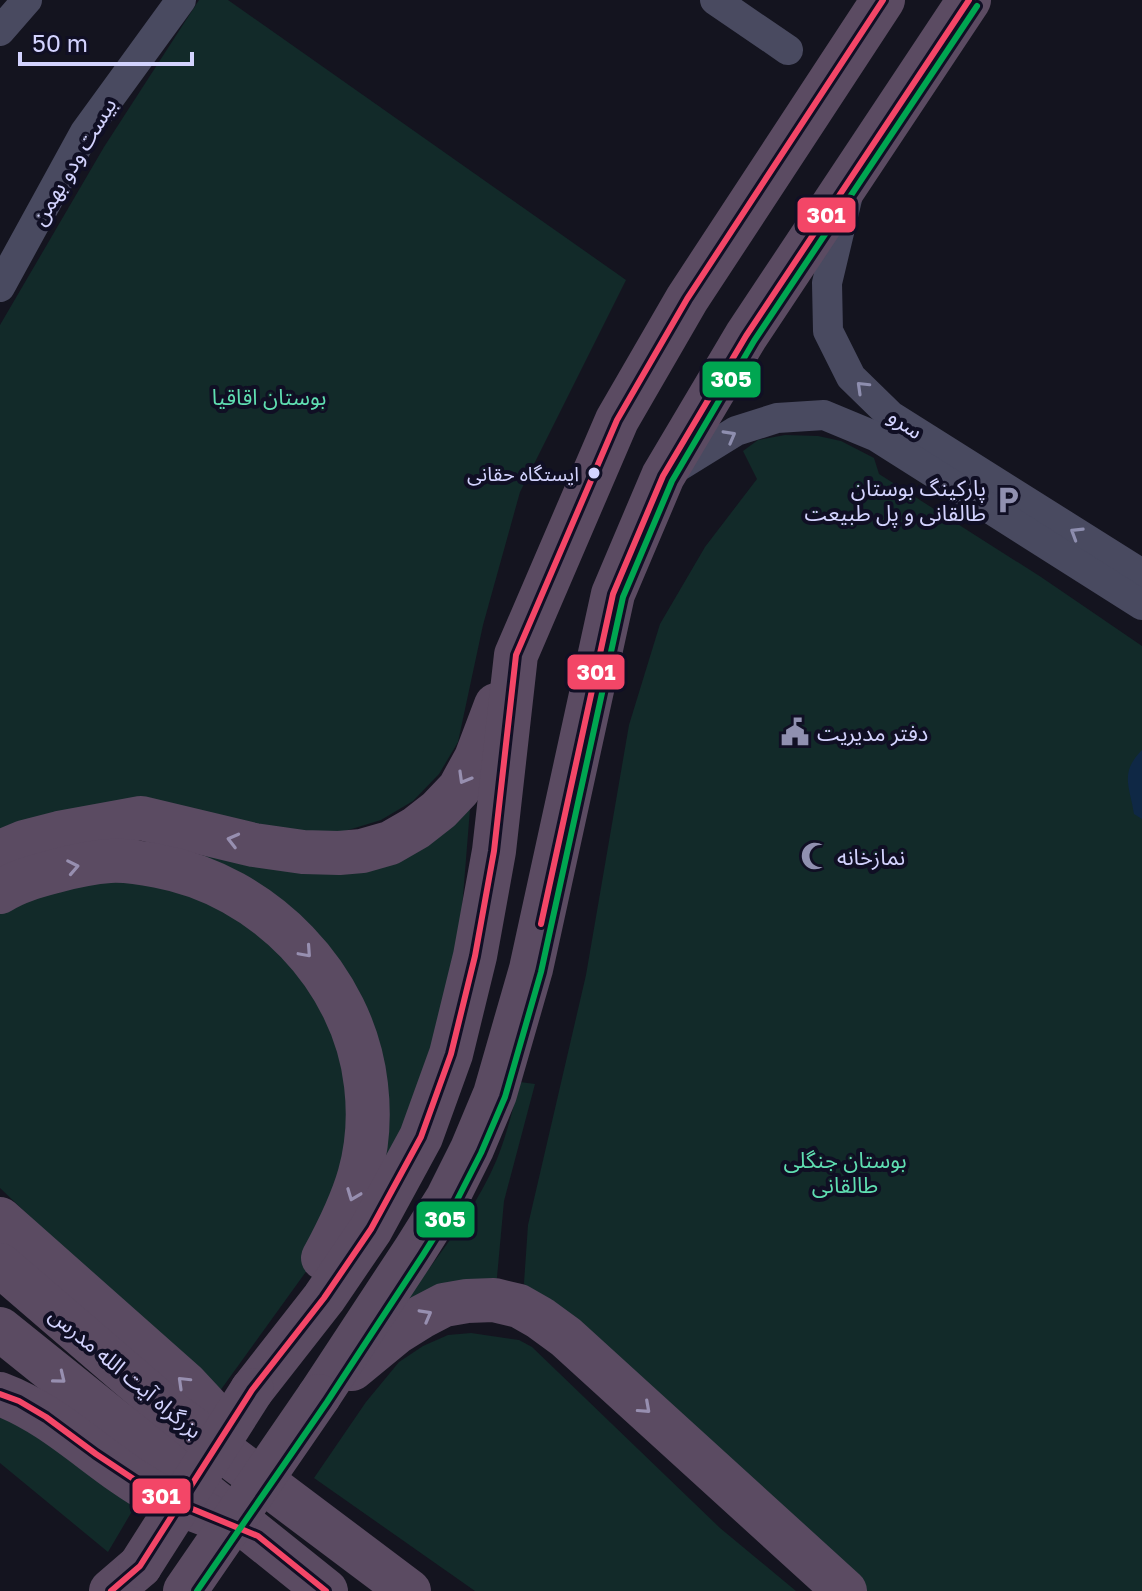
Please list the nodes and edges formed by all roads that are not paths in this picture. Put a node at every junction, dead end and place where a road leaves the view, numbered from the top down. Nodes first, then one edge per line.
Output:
1 (27, 0) edge
2 (181, 0) edge
3 (715, 0) edge
4 (883, 0) edge
5 (969, 0) edge
6 (0, 31) edge
7 (788, 50) dead end
8 (852, 177) junction
9 (0, 287) edge
10 (663, 476) junction
11 (1142, 574) edge
12 (1142, 605) edge
13 (516, 655) junction
14 (0, 852) edge
15 (0, 892) edge
16 (1, 1219) edge
17 (0, 1265) edge
18 (35, 1296) junction
19 (0, 1329) edge
20 (252, 1390) junction
21 (0, 1394) edge
22 (319, 1396) junction
23 (314, 1520) junction
24 (258, 1536) junction
25 (125, 1583) edge
26 (185, 1591) edge
27 (326, 1591) edge
28 (409, 1591) edge
29 (845, 1591) edge

1 - 6 street
2 - 9 street, بیست ودو بهمن
3 - 7 street
4 - 13 highway
5 - 8 highway
8 - 10 highway
11 -> 8 street, سرو
10 -> 12 street, سرو
10 - 22 highway
13 -> 14 highway
13 - 20 highway
15 -> 20 highway
16 - 18 highway
23 -> 16 highway
17 - 18 highway, بزرگراه آیت الله مدرس
18 - 23 highway, بزرگراه آیت الله مدرس
19 -> 24 highway, بزرگراه آیت الله مدرس
20 - 25 highway, bridge
21 - 24 highway
22 - 26 highway, bridge
22 -> 29 highway
23 - 28 highway, بزرگراه آیت الله مدرس
24 - 27 highway, بزرگراه آیت الله مدرس

